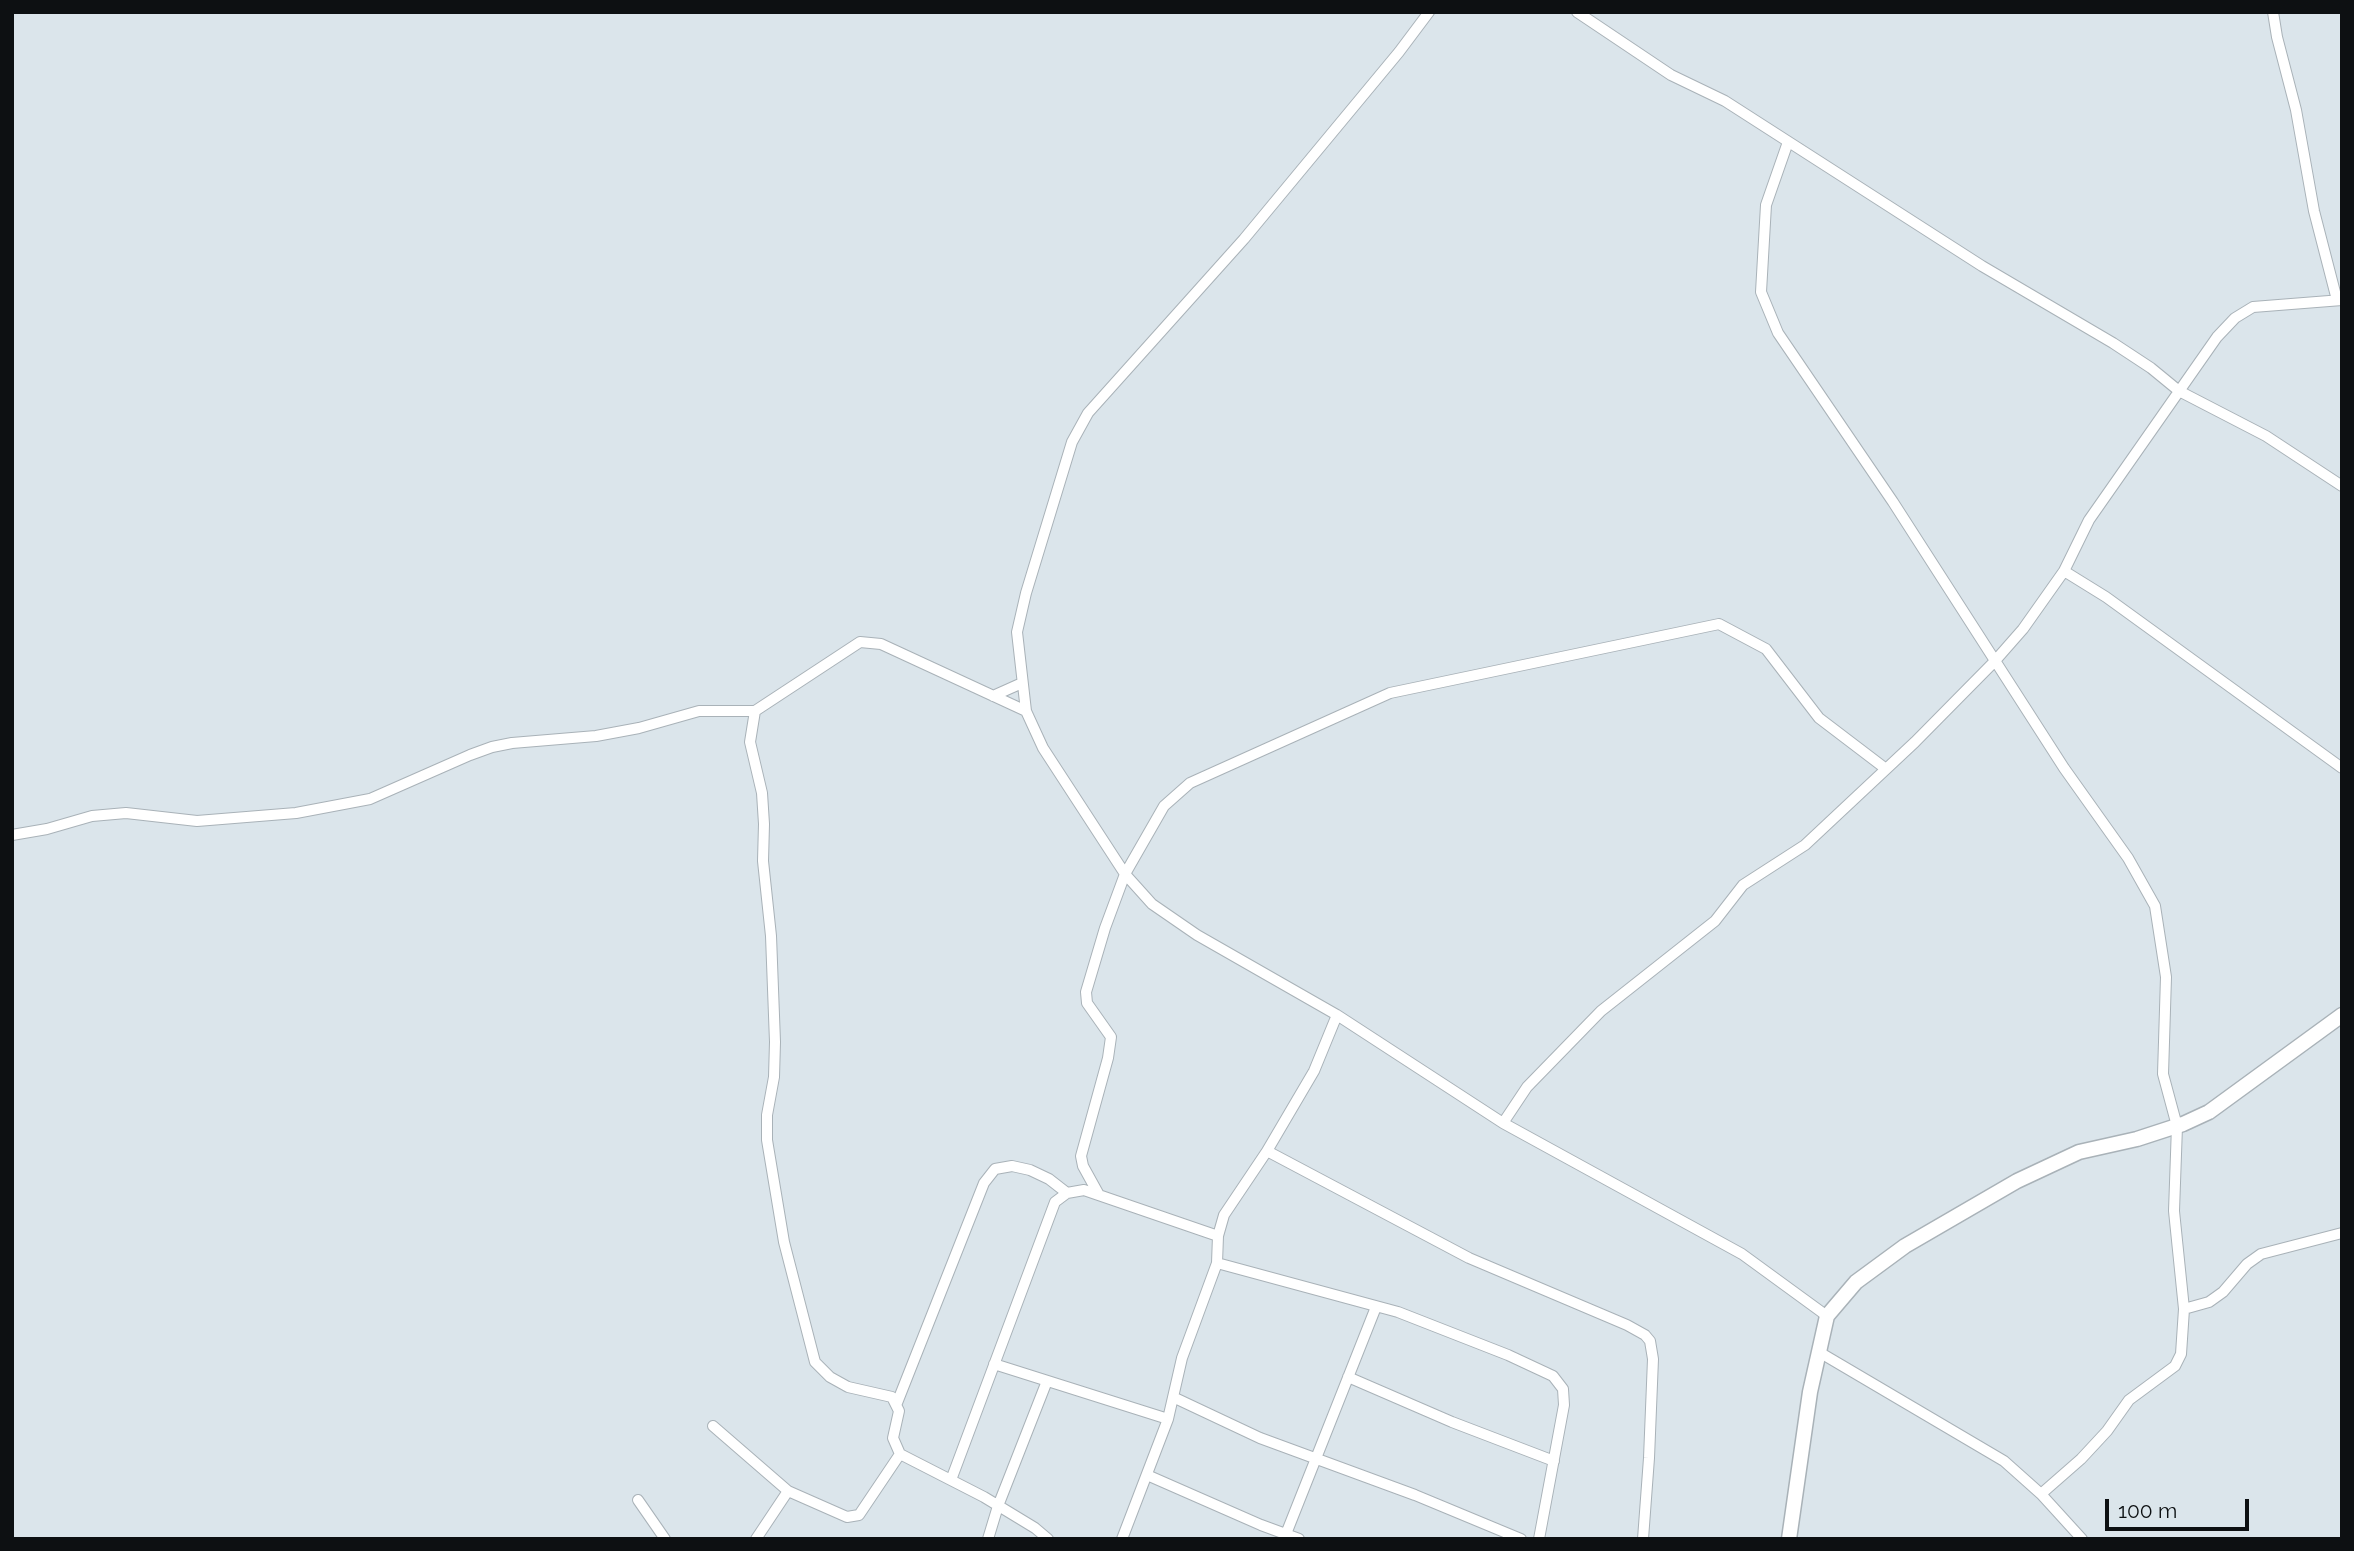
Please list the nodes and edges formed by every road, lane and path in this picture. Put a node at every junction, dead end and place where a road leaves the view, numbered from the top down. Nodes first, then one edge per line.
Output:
1 (1429, 12) edge
2 (1577, 12) edge
3 (2273, 12) edge
4 (1788, 142) junction
5 (2339, 300) edge
6 (2179, 391) junction
7 (2342, 486) edge
8 (2064, 571) junction
9 (1994, 662) junction
10 (1022, 683) junction
11 (993, 696) junction
12 (755, 711) junction
13 (1026, 711) junction
14 (2342, 768) edge
15 (1886, 769) junction
16 (12, 835) edge
17 (1125, 874) junction
18 (1337, 1015) junction
19 (2342, 1015) edge
20 (1503, 1122) junction
21 (2177, 1126) junction
22 (1267, 1152) junction
23 (1067, 1193) junction
24 (1099, 1195) junction
25 (2342, 1233) edge
26 (1218, 1236) junction
27 (1217, 1263) junction
28 (1376, 1307) junction
29 (2185, 1309) junction
30 (1827, 1315) junction
31 (1819, 1352) junction
32 (994, 1364) junction
33 (1348, 1377) junction
34 (1047, 1381) junction
35 (1174, 1398) junction
36 (897, 1403) junction
37 (1168, 1419) junction
38 (713, 1426) dead end
39 (900, 1454) junction
40 (1316, 1460) junction
41 (1554, 1461) junction
42 (1147, 1475) junction
43 (951, 1480) junction
44 (788, 1491) junction
45 (2041, 1494) junction
46 (638, 1500) dead end
47 (998, 1506) junction
48 (1285, 1536) edge
49 (665, 1539) edge
50 (756, 1539) edge
51 (988, 1539) edge
52 (1048, 1539) edge
53 (1122, 1539) edge
54 (1299, 1539) edge
55 (1521, 1539) edge
56 (1539, 1539) edge
57 (1643, 1539) edge
58 (1789, 1539) edge
59 (2082, 1539) edge

1 - 10 street
2 - 4 street
3 - 5 street
4 - 6 street
4 - 9 street
5 - 6 street
6 - 7 street
6 - 8 street
8 - 9 street
8 - 14 street
9 - 15 street
9 - 21 street
10 - 11 street
10 - 13 street
11 - 12 street
11 - 13 street
12 - 16 street
12 - 36 street
13 - 17 street
15 - 17 street
15 - 20 street
17 - 18 street
17 - 24 street
18 - 20 street
18 - 22 street
19 - 21 street
20 - 30 street
21 - 29 street
21 - 30 street
22 - 26 street
22 - 57 street
23 - 24 street
23 - 32 street
23 - 36 street
24 - 26 street
25 - 29 street
26 - 27 street
27 - 28 street
27 - 35 street
28 - 33 street
28 - 41 street
29 - 45 street
30 - 31 street
31 - 45 street
31 - 58 street
32 - 34 street
32 - 43 street
33 - 40 street
33 - 41 street
34 - 37 street
34 - 47 street
35 - 37 street
35 - 40 street
36 - 39 street
37 - 42 street
38 - 44 street
39 - 43 street
39 - 44 street
40 - 48 street
40 - 55 street
41 - 56 street
42 - 48 street
42 - 53 street
43 - 47 street
44 - 50 street
45 - 59 street
46 - 49 street
47 - 51 street
47 - 52 street
48 - 54 street

